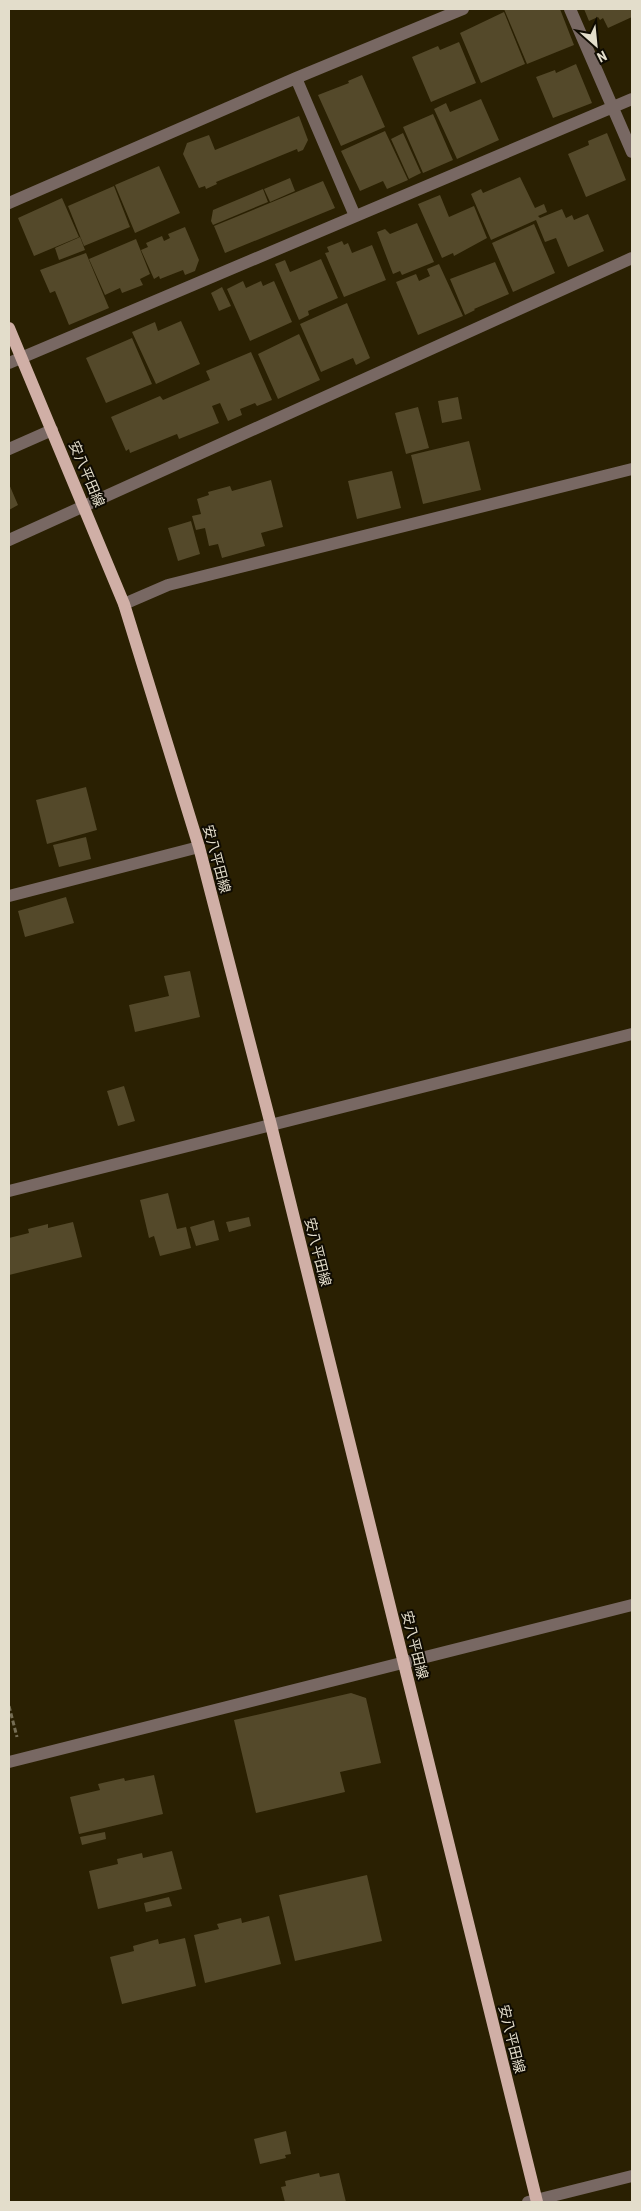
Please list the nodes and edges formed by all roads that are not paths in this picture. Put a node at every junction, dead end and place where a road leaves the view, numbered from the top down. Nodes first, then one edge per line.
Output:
1 (462, 9) edge
2 (570, 9) edge
3 (296, 78) junction
4 (632, 99) edge
5 (613, 107) junction
6 (632, 152) edge
7 (9, 204) edge
8 (355, 216) junction
9 (632, 258) edge
10 (9, 328) edge
11 (21, 358) junction
12 (9, 363) edge
13 (52, 430) junction
14 (9, 449) edge
15 (632, 469) edge
16 (84, 506) junction
17 (9, 540) edge
18 (124, 604) junction
19 (199, 847) junction
20 (9, 896) edge
21 (632, 1034) edge
22 (271, 1125) junction
23 (9, 1191) edge
24 (632, 1605) edge
25 (403, 1662) junction
26 (9, 1762) edge
27 (632, 2176) edge
28 (534, 2202) edge

1 - 3 street
2 - 5 street
3 - 7 street
3 - 8 street
4 - 5 street
5 - 6 street
5 - 8 street
8 - 11 street
9 - 16 street
10 - 11 main road, 安八平田線
11 - 12 street
11 - 13 main road, 安八平田線
13 - 14 street
13 - 16 main road, 安八平田線
15 - 18 street
16 - 17 street
16 - 18 main road, 安八平田線
18 - 19 main road, 安八平田線
19 - 20 street
19 - 22 main road, 安八平田線
21 - 22 street
22 - 23 street
22 - 25 main road, 安八平田線
24 - 25 street
25 - 26 street
25 - 28 main road, 安八平田線
27 - 28 street

